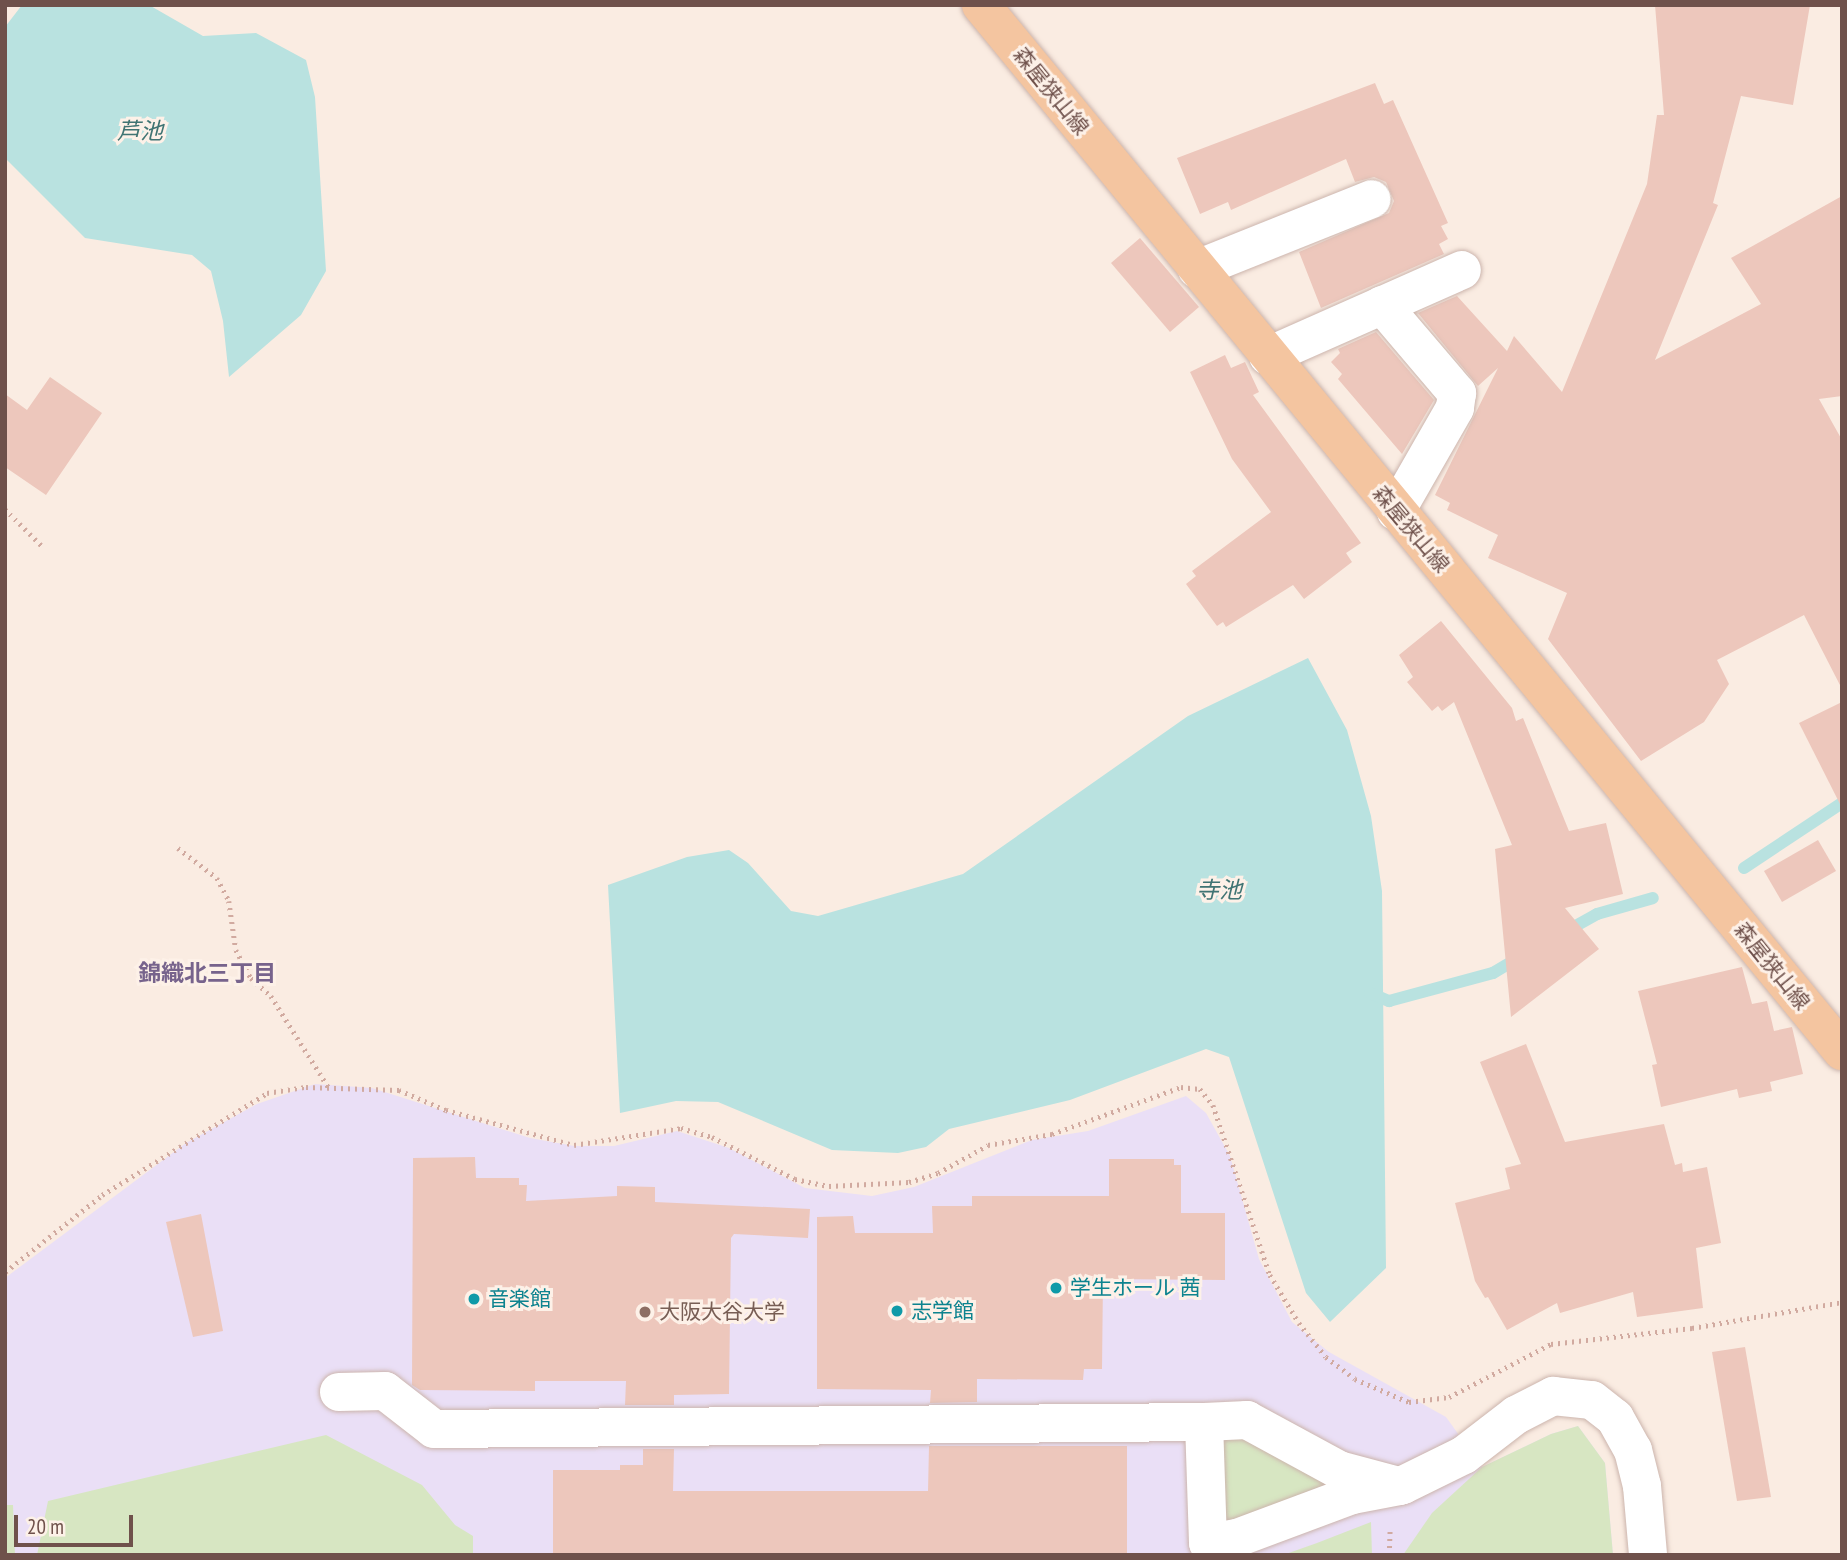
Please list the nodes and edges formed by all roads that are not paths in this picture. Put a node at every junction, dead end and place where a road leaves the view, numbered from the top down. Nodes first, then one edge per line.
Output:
1 (981, 5) edge
2 (1372, 199) dead end
3 (1197, 269) junction
4 (1462, 270) dead end
5 (1382, 305) junction
6 (1268, 356) junction
7 (1396, 511) junction
8 (1842, 1051) edge
9 (339, 1392) dead end
10 (1204, 1422) junction
11 (1399, 1486) junction
12 (1208, 1549) edge
13 (1648, 1555) edge

1 - 3 main road, 森屋狭山線
2 - 3 street
3 - 6 main road, 森屋狭山線
4 - 5 street
5 - 6 street
5 - 7 street
6 - 7 main road, 森屋狭山線
7 - 8 main road, 森屋狭山線
9 - 10 street
10 - 11 street
10 - 12 street
11 - 12 street
11 - 13 street

